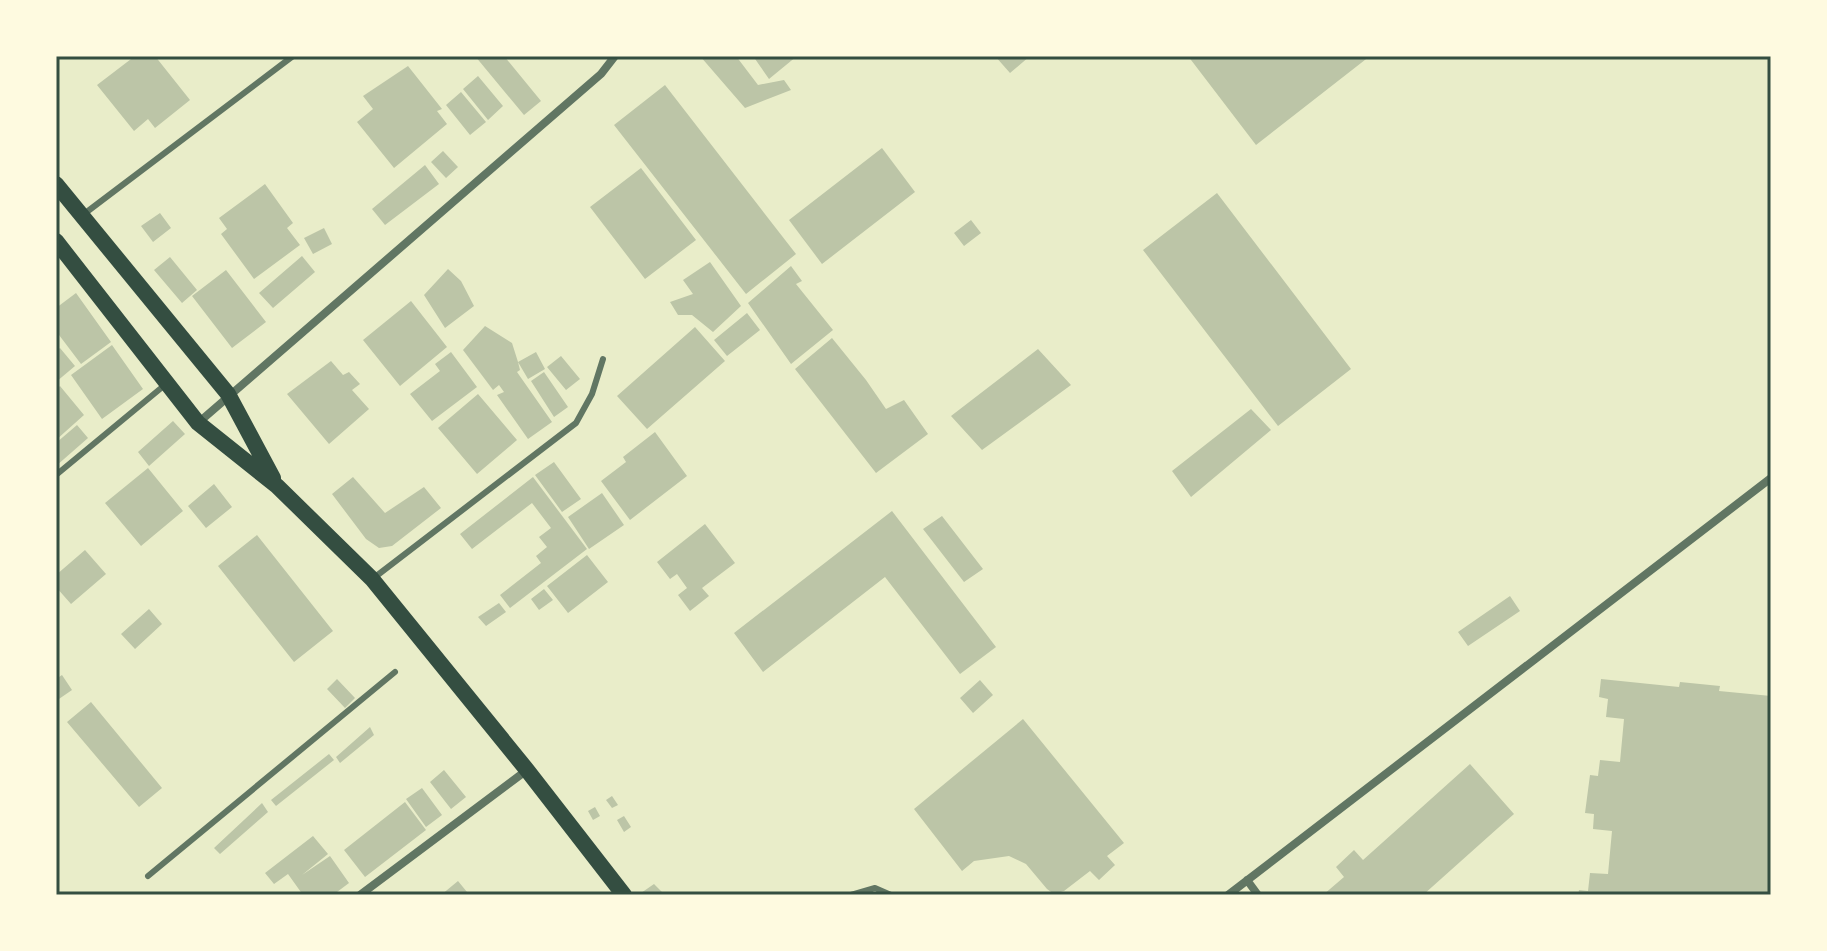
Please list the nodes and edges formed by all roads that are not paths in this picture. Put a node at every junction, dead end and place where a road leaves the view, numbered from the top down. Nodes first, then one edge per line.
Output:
1 (293, 56) edge
2 (615, 56) edge
3 (56, 184) edge
4 (81, 216) junction
5 (56, 241) edge
6 (603, 359) dead end
7 (166, 384) junction
8 (228, 394) junction
9 (198, 423) junction
10 (56, 475) edge
11 (1771, 478) edge
12 (277, 486) junction
13 (372, 579) junction
14 (395, 672) dead end
15 (527, 770) junction
16 (148, 876) dead end
17 (1247, 880) junction
18 (360, 895) edge
19 (624, 895) edge
20 (851, 895) edge
21 (891, 895) edge
22 (1228, 895) edge
23 (1258, 895) edge

1 - 4 lane
2 - 8 street
3 - 4 main road
4 - 8 main road
5 - 7 main road
6 - 13 lane
7 - 9 main road
7 - 10 lane
8 - 9 street
8 - 12 main road
9 - 12 main road
11 - 17 street
12 - 13 main road
13 - 15 main road
14 - 16 lane
15 - 18 street
15 - 19 main road
17 - 22 street
17 - 23 street
20 - 21 lane

